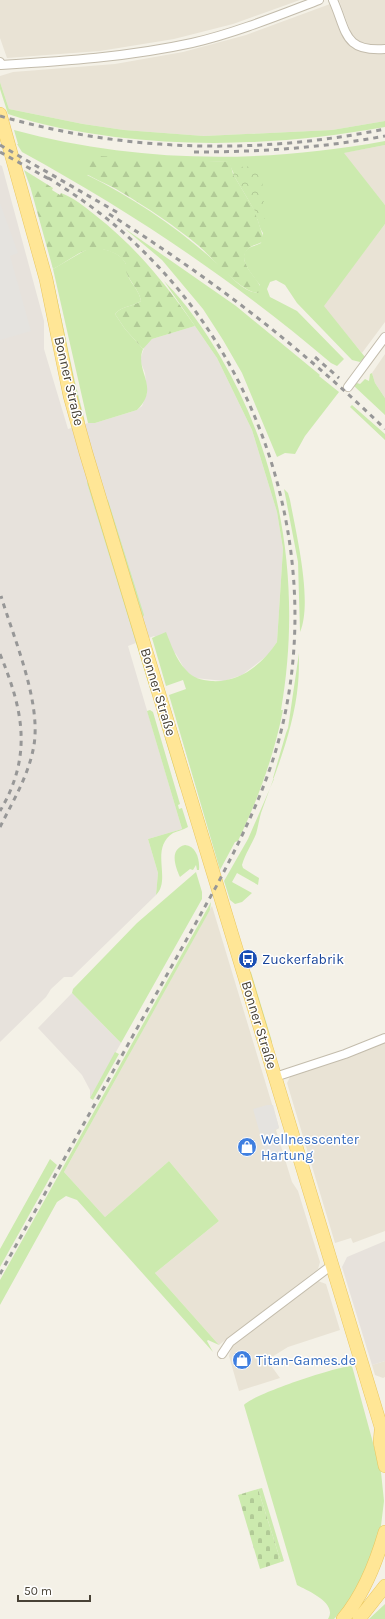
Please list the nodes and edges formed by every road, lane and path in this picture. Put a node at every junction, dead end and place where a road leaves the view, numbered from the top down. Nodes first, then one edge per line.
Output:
1 (319, 0) edge
2 (333, 0) edge
3 (385, 49) edge
4 (0, 62) edge
5 (0, 114) edge
6 (385, 337) edge
7 (348, 386) dead end
8 (385, 1038) edge
9 (275, 1077) junction
10 (332, 1265) junction
11 (222, 1354) dead end
12 (383, 1433) edge
13 (385, 1466) edge
14 (385, 1532) edge
15 (385, 1586) edge
16 (385, 1601) edge
17 (361, 1617) edge
18 (343, 1619) edge

1 - 4 street
2 - 3 street
5 - 9 main road, Bonner Straße
6 - 7 street
8 - 9 street
9 - 10 main road, Bonner Straße
10 - 11 street
10 - 12 main road, Bonner Straße
12 - 13 main road
14 - 18 main road
15 - 17 main road
16 - 17 main road

